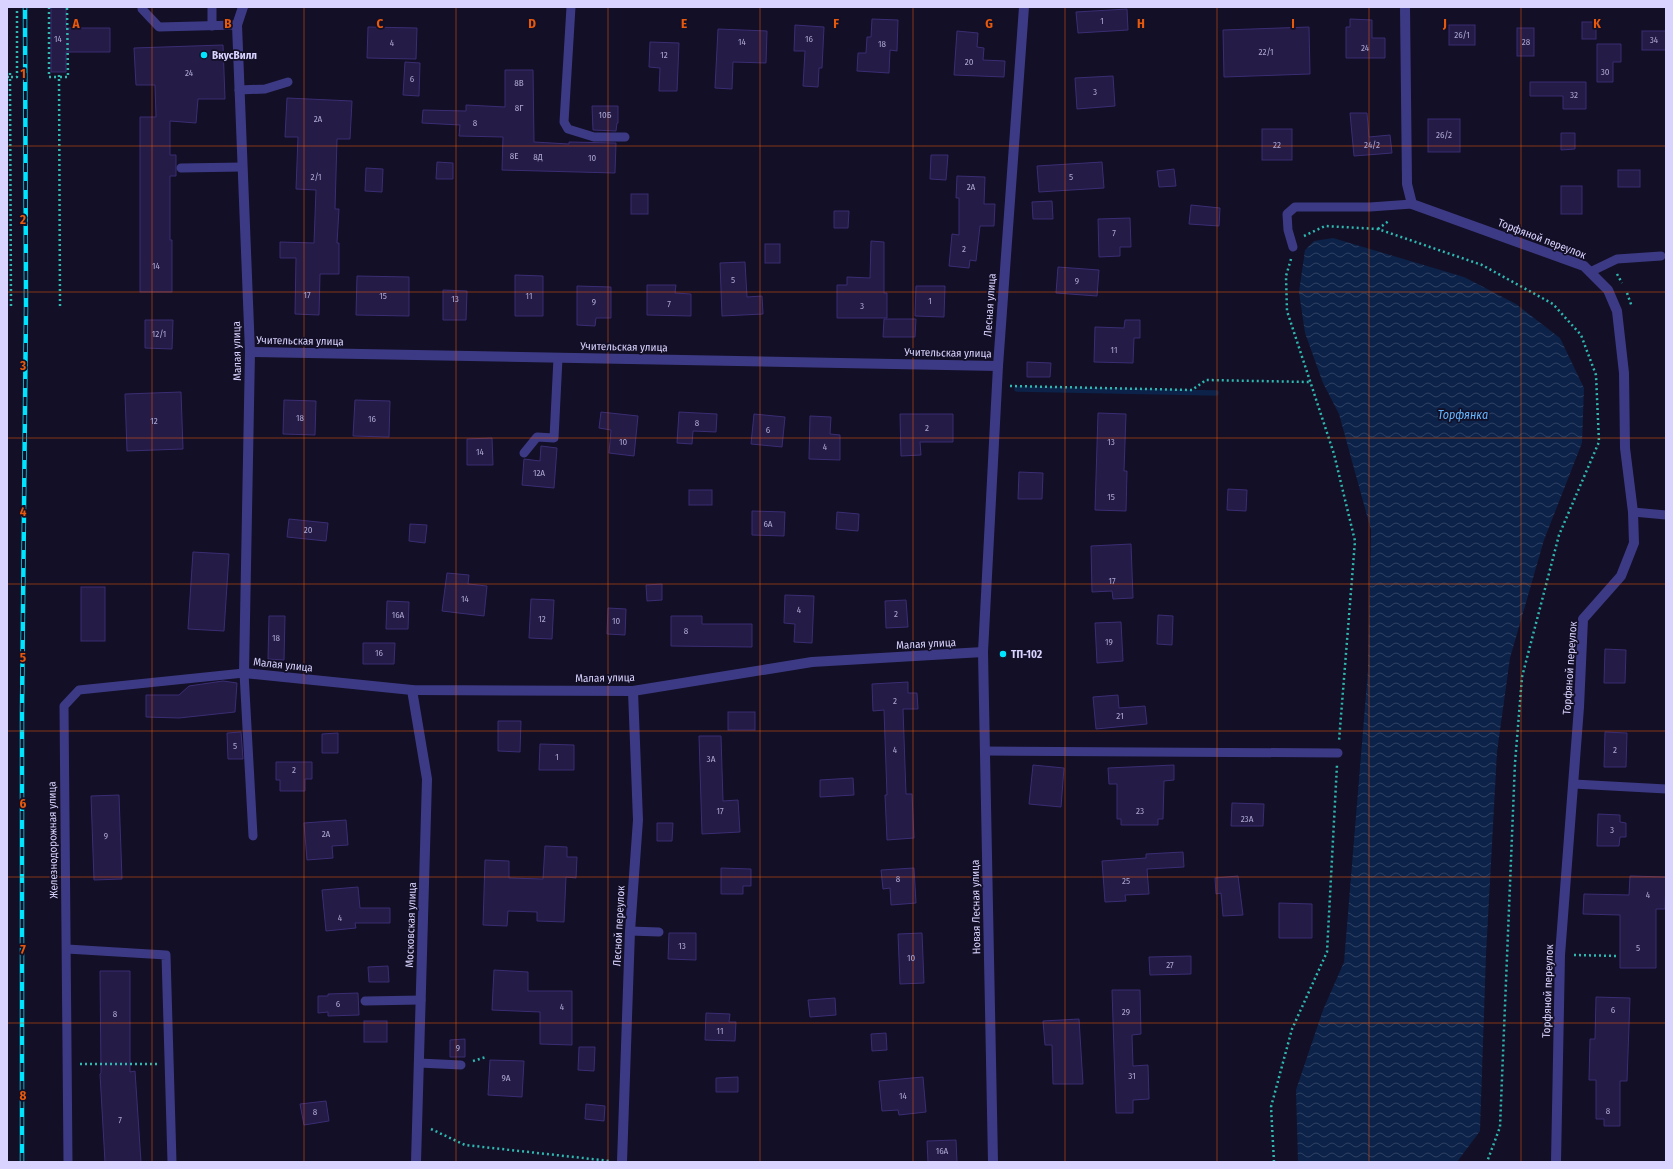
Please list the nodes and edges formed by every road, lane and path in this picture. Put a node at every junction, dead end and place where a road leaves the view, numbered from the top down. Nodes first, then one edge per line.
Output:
1 (17, 7) edge
2 (49, 7) edge
3 (67, 7) edge
4 (142, 7) edge
5 (212, 7) edge
6 (243, 7) edge
7 (572, 7) edge
8 (1024, 7) edge
9 (1405, 7) edge
10 (212, 26) junction
11 (237, 26) junction
12 (59, 72) dead end
13 (10, 73) dead end
14 (8, 77) edge
15 (59, 77) junction
16 (288, 82) dead end
17 (239, 90) junction
18 (625, 137) dead end
19 (242, 167) junction
20 (181, 168) dead end
21 (1412, 204) junction
22 (1294, 247) junction
23 (1662, 256) dead end
24 (1604, 265) junction
25 (1590, 272) junction
26 (11, 306) dead end
27 (60, 306) dead end
28 (1632, 312) dead end
29 (250, 352) junction
30 (558, 358) junction
31 (998, 366) junction
32 (1310, 382) junction
33 (997, 386) junction
34 (524, 453) dead end
35 (1633, 512) junction
36 (1666, 515) edge
37 (983, 652) junction
38 (244, 673) junction
39 (412, 690) junction
40 (633, 691) junction
41 (985, 751) junction
42 (1338, 753) junction
43 (1574, 784) junction
44 (1666, 788) edge
45 (253, 836) dead end
46 (630, 931) junction
47 (659, 932) dead end
48 (67, 949) junction
49 (1560, 955) junction
50 (1618, 956) dead end
51 (421, 1000) junction
52 (365, 1001) dead end
53 (420, 1063) junction
54 (67, 1064) junction
55 (169, 1064) junction
56 (461, 1064) dead end
57 (418, 1123) junction
58 (68, 1162) edge
59 (172, 1162) edge
60 (416, 1162) edge
61 (622, 1162) edge
62 (993, 1162) edge
63 (1274, 1162) edge
64 (1487, 1162) edge
65 (1556, 1162) edge

1 - 14 path
2 - 15 path
3 - 15 path
4 - 10 lane
5 - 10 lane
6 - 11 street, Малая улица
7 - 18 lane
8 - 31 street, Лесная улица
9 - 21 street
10 - 11 lane
11 - 17 street, Малая улица
12 - 15 path
13 - 14 path
14 - 26 path
15 - 27 path
16 - 17 lane
17 - 19 street, Малая улица
19 - 20 lane
19 - 29 street, Малая улица
21 - 22 lane
21 - 25 street, Торфяной переулок
22 - 32 path
22 - 64 path
23 - 24 lane
24 - 25 lane
24 - 28 path
25 - 35 street, Торфяной переулок
29 - 30 street, Учительская улица
29 - 38 street, Малая улица
30 - 31 street, Учительская улица
30 - 34 lane
31 - 33 street, Лесная улица
32 - 33 path
32 - 42 path
33 - 37 street, Лесная улица
35 - 36 lane
35 - 43 street, Торфяной переулок
37 - 40 street, Малая улица
37 - 41 street, Новая Лесная улица
38 - 39 street, Малая улица
38 - 45 lane
38 - 48 lane, Железнодорожная улица
39 - 40 street, Малая улица
39 - 51 street, Московская улица
40 - 46 street, Лесной переулок
41 - 42 lane
41 - 62 street, Новая Лесная улица
42 - 63 path
43 - 44 lane
43 - 49 street, Торфяной переулок
46 - 47 lane
46 - 61 street, Лесной переулок
48 - 54 lane, Железнодорожная улица
48 - 55 lane
49 - 50 path
49 - 65 street, Торфяной переулок
51 - 52 lane
51 - 53 street, Московская улица
53 - 56 lane
53 - 57 street, Московская улица
54 - 55 path
54 - 58 lane, Железнодорожная улица
55 - 59 lane
57 - 60 street, Московская улица
57 - 61 path

